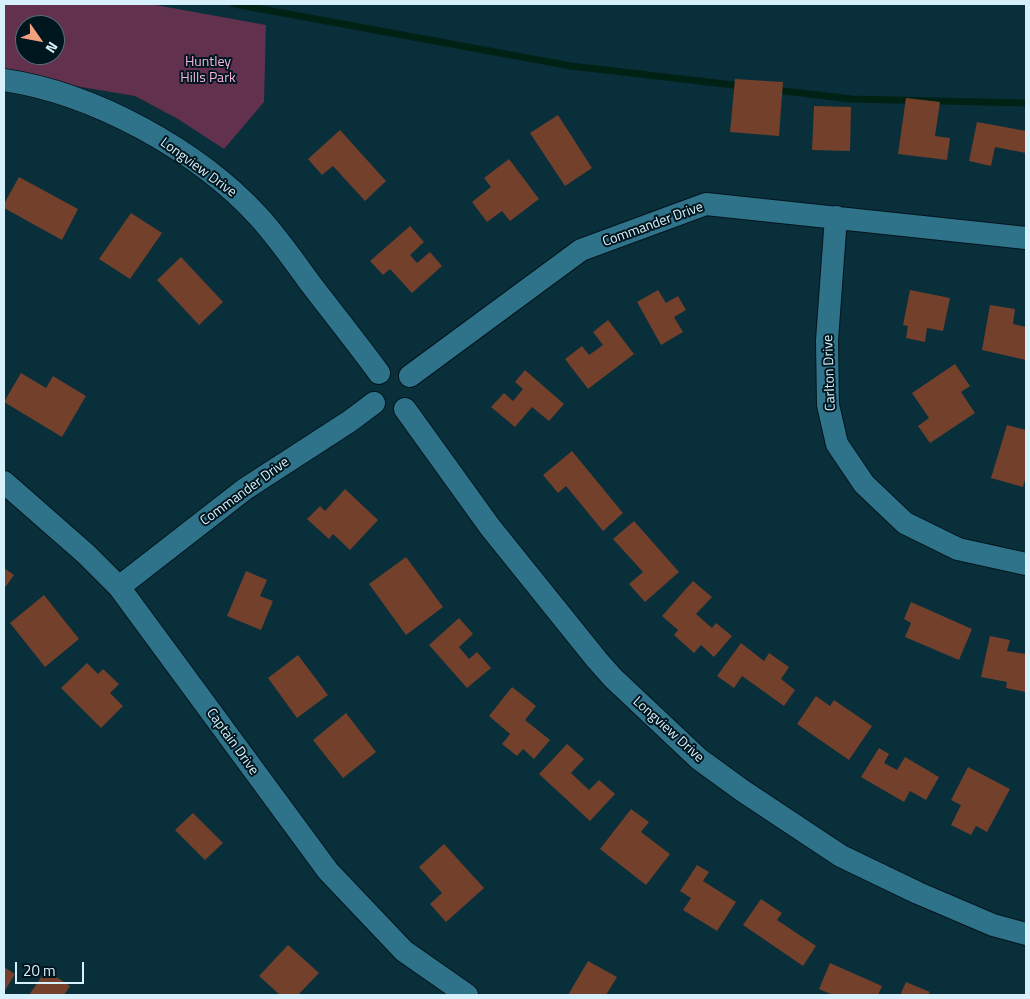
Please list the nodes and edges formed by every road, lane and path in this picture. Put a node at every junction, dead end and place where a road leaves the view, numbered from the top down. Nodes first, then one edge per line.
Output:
1 (4, 80) edge
2 (836, 217) junction
3 (1026, 238) edge
4 (379, 373) junction
5 (410, 376) junction
6 (374, 403) junction
7 (405, 409) junction
8 (4, 482) edge
9 (1026, 564) edge
10 (119, 587) junction
11 (1026, 934) edge
12 (467, 995) edge

1 - 4 street, Longview Drive
2 - 3 street, Commander Drive
2 - 5 street, Commander Drive
2 - 9 street, Carlton Drive
4 - 5 street
4 - 6 street
5 - 7 street
6 - 7 street
6 - 10 street, Commander Drive
7 - 11 street, Longview Drive
8 - 10 street, Captain Drive
10 - 12 street, Captain Drive

